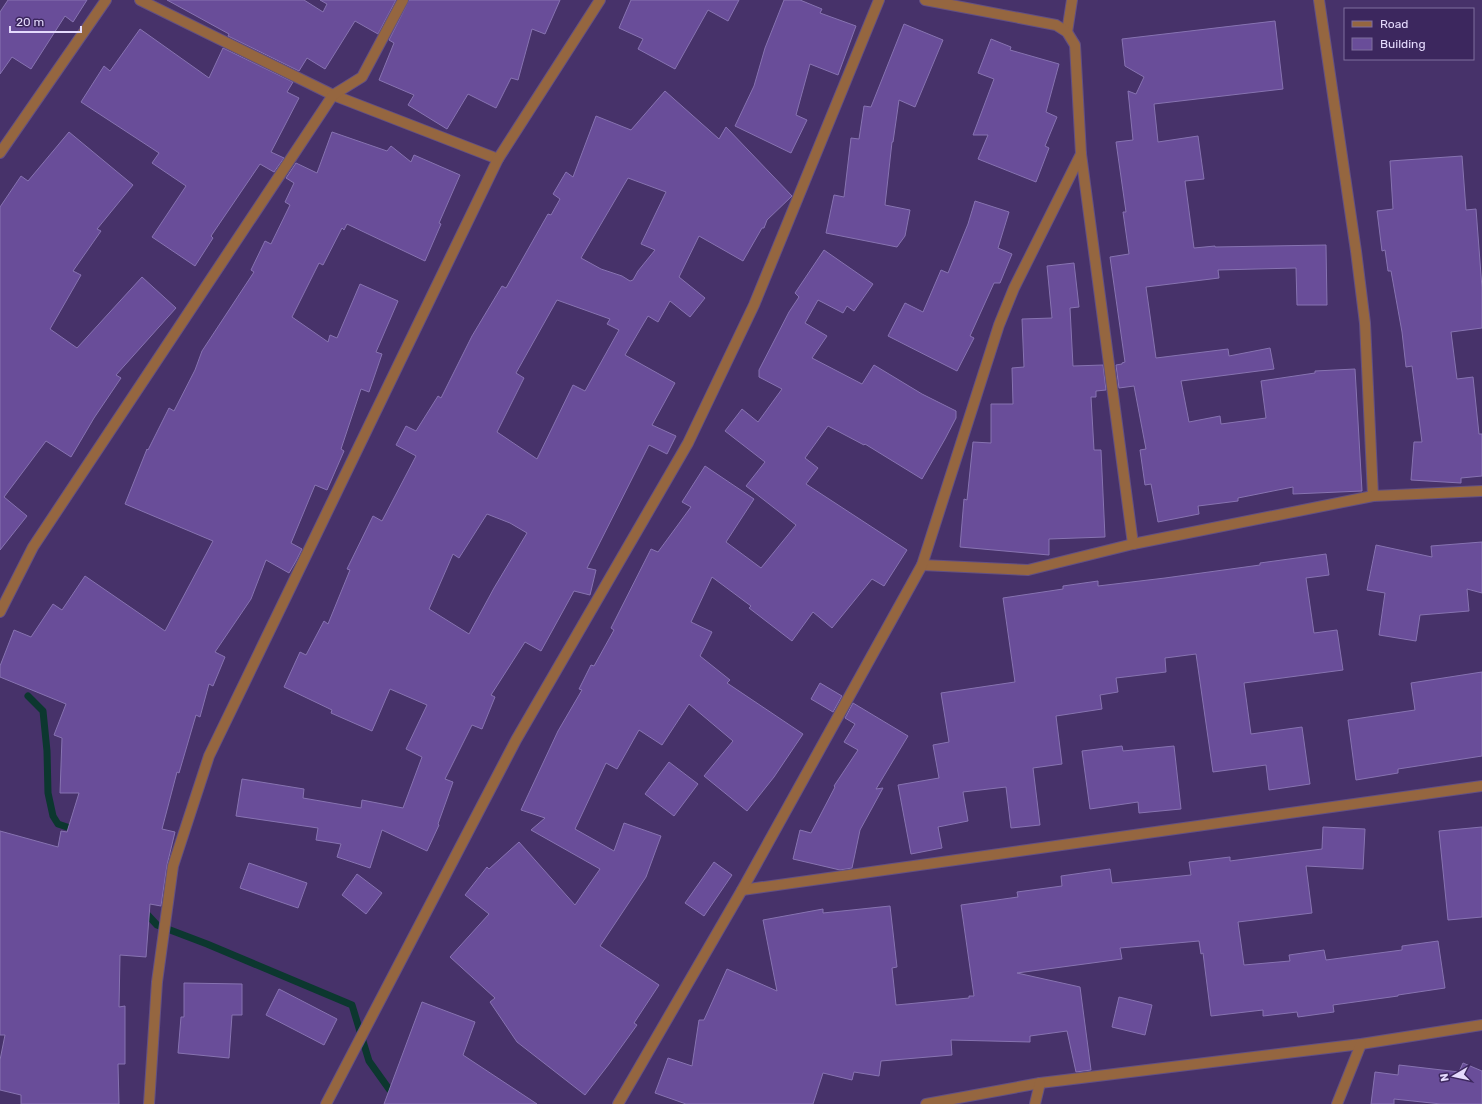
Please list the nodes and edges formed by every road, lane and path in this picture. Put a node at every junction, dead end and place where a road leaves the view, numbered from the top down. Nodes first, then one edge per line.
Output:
1 (106, 0) edge
2 (140, 0) edge
3 (403, 0) edge
4 (600, 0) edge
5 (879, 0) edge
6 (925, 0) edge
7 (1072, 0) edge
8 (1319, 0) edge
9 (1067, 32) junction
10 (333, 95) junction
11 (0, 153) edge
12 (1082, 154) junction
13 (498, 159) junction
14 (1482, 491) edge
15 (1373, 496) junction
16 (1133, 544) junction
17 (922, 565) junction
18 (0, 612) edge
19 (1482, 786) edge
20 (742, 890) junction
21 (1482, 1024) edge
22 (1361, 1044) junction
23 (1040, 1083) junction
24 (149, 1104) edge
25 (326, 1104) edge
26 (618, 1104) edge
27 (926, 1104) edge
28 (1035, 1104) edge
29 (1337, 1104) edge

1 - 11 street
2 - 10 street
3 - 10 street
4 - 13 street
5 - 25 street
6 - 9 street
7 - 9 street
8 - 15 street
9 - 12 street
10 - 13 street
10 - 18 street
12 - 16 street
12 - 17 street
13 - 24 street
14 - 15 street
15 - 16 street
16 - 17 street
17 - 20 street
19 - 20 street
20 - 26 street
21 - 22 street
22 - 23 street
22 - 29 street
23 - 27 street
23 - 28 street

